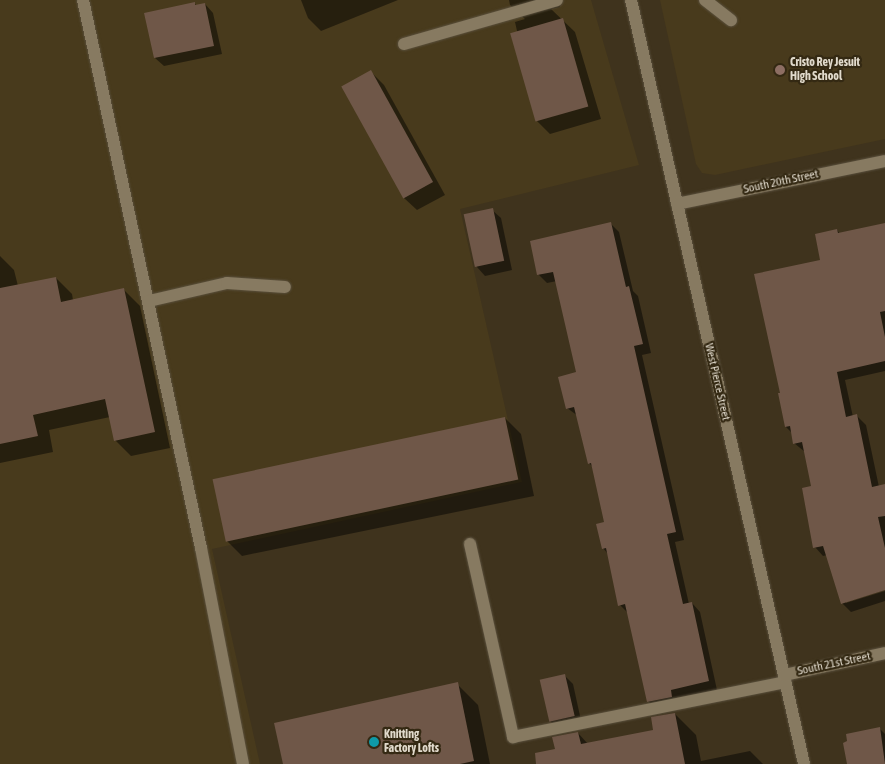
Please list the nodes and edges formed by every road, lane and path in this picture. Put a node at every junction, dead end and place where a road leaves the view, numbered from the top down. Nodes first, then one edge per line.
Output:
1 (83, 0) edge
2 (557, 0) edge
3 (631, 0) edge
4 (705, 0) edge
5 (731, 20) dead end
6 (404, 44) dead end
7 (885, 161) edge
8 (677, 204) junction
9 (285, 287) dead end
10 (149, 301) junction
11 (470, 544) dead end
12 (885, 653) edge
13 (784, 678) junction
14 (243, 764) edge
15 (804, 764) edge

1 - 10 street
2 - 6 street
3 - 8 street, West Pierce Street
4 - 5 street
7 - 8 street, South 20th Street
8 - 13 street, West Pierce Street
9 - 10 street
10 - 14 street
11 - 13 street, South 21st Street
12 - 13 street, South 21st Street
13 - 15 street, West Pierce Street

